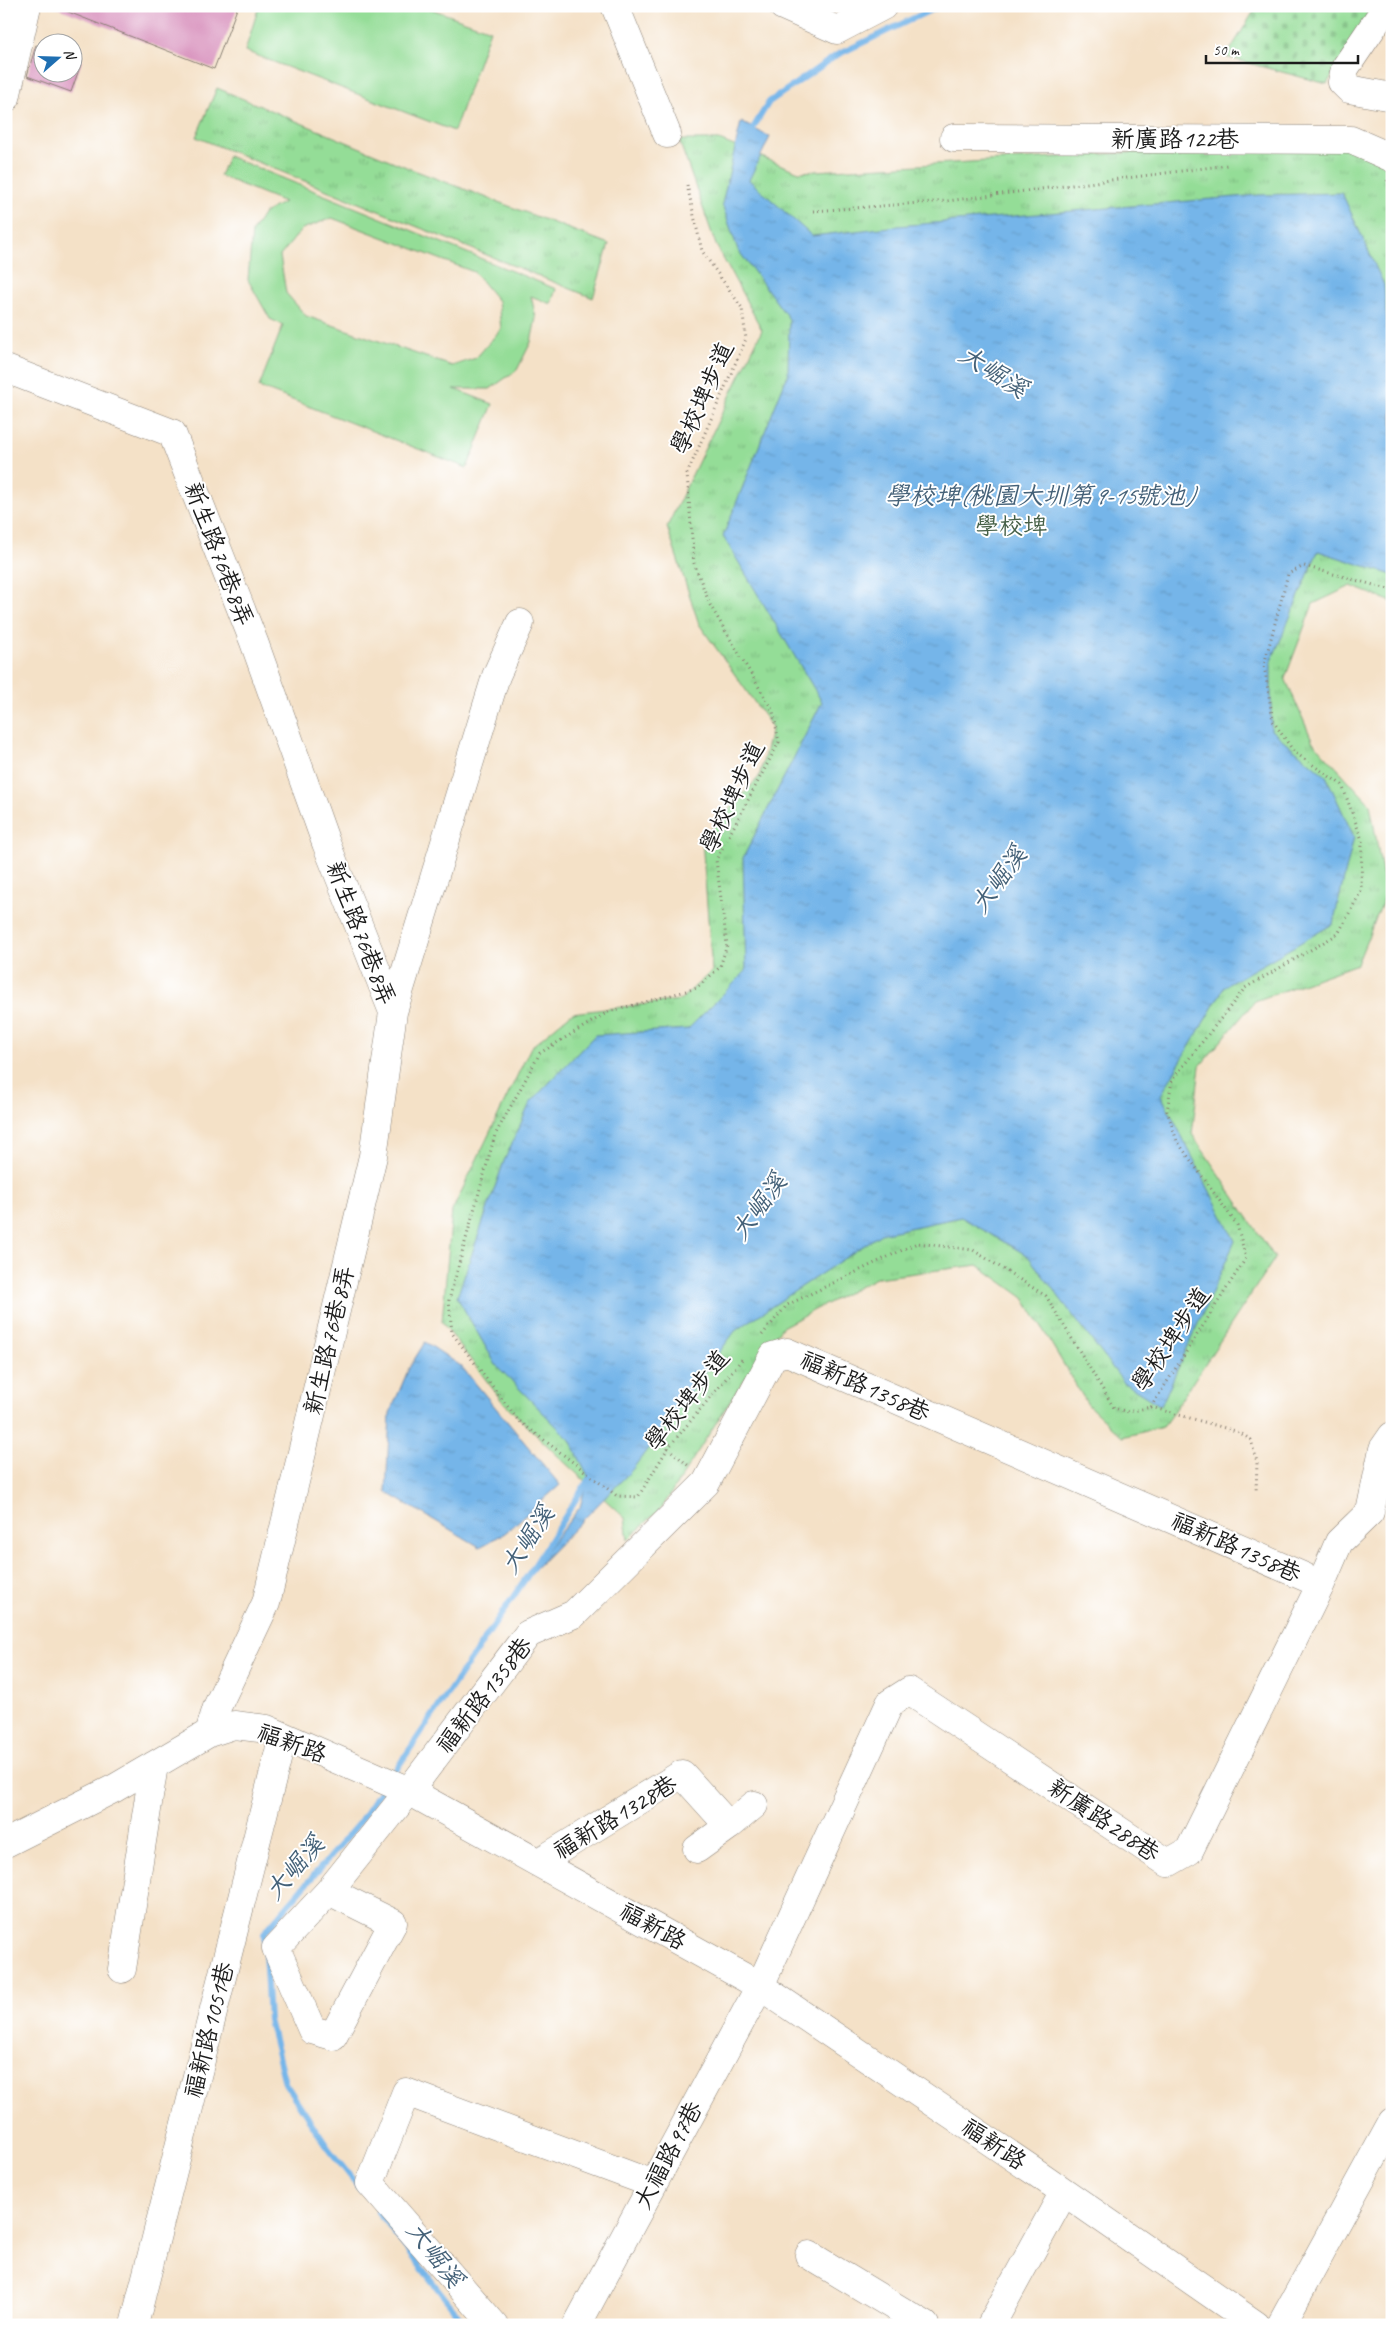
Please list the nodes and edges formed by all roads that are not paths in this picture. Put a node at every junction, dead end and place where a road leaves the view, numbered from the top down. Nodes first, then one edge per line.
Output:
1 (28, 6) edge
2 (615, 6) edge
3 (784, 6) edge
4 (883, 6) edge
5 (1387, 6) edge
6 (1392, 97) edge
7 (6, 98) edge
8 (667, 134) dead end
9 (954, 138) dead end
10 (1389, 167) edge
11 (6, 369) edge
12 (520, 623) dead end
13 (392, 1012) junction
14 (1392, 1436) edge
15 (1321, 1584) junction
16 (209, 1733) junction
17 (283, 1736) junction
18 (154, 1765) junction
19 (409, 1791) junction
20 (754, 1805) dead end
21 (730, 1826) junction
22 (6, 1843) edge
23 (697, 1849) dead end
24 (539, 1862) junction
25 (330, 1890) junction
26 (122, 1969) dead end
27 (760, 1986) junction
28 (1392, 2122) edge
29 (653, 2184) junction
30 (1064, 2192) junction
31 (809, 2255) dead end
32 (134, 2325) edge
33 (494, 2325) edge
34 (577, 2325) edge
35 (926, 2325) edge
36 (990, 2325) edge
37 (1256, 2325) edge
38 (1281, 2325) edge

1 - 7 street
2 - 8 street
3 - 4 street
5 - 6 street
9 - 10 street, 新廣路122巷
11 - 13 street, 新生路76巷8弄
12 - 13 street
13 - 16 street, 新生路76巷8弄
14 - 15 street, 新廣路288巷
15 - 19 street, 福新路1358巷
15 - 27 street, 新廣路288巷
16 - 17 street, 福新路
16 - 18 street, 福新路
17 - 19 street, 福新路
17 - 32 street, 福新路1051巷
18 - 22 street, 福新路
18 - 26 street
19 - 24 street, 福新路
19 - 25 street, 福新路1358巷
20 - 21 street
21 - 23 street
21 - 24 street, 福新路1328巷
24 - 27 street, 福新路
25 - 25 street, 福新路1358巷
27 - 29 street, 大福路97巷
27 - 30 street, 福新路
28 - 38 street
29 - 33 street
29 - 34 street, 大福路97巷
30 - 36 street
30 - 37 street, 福新路
31 - 35 street

